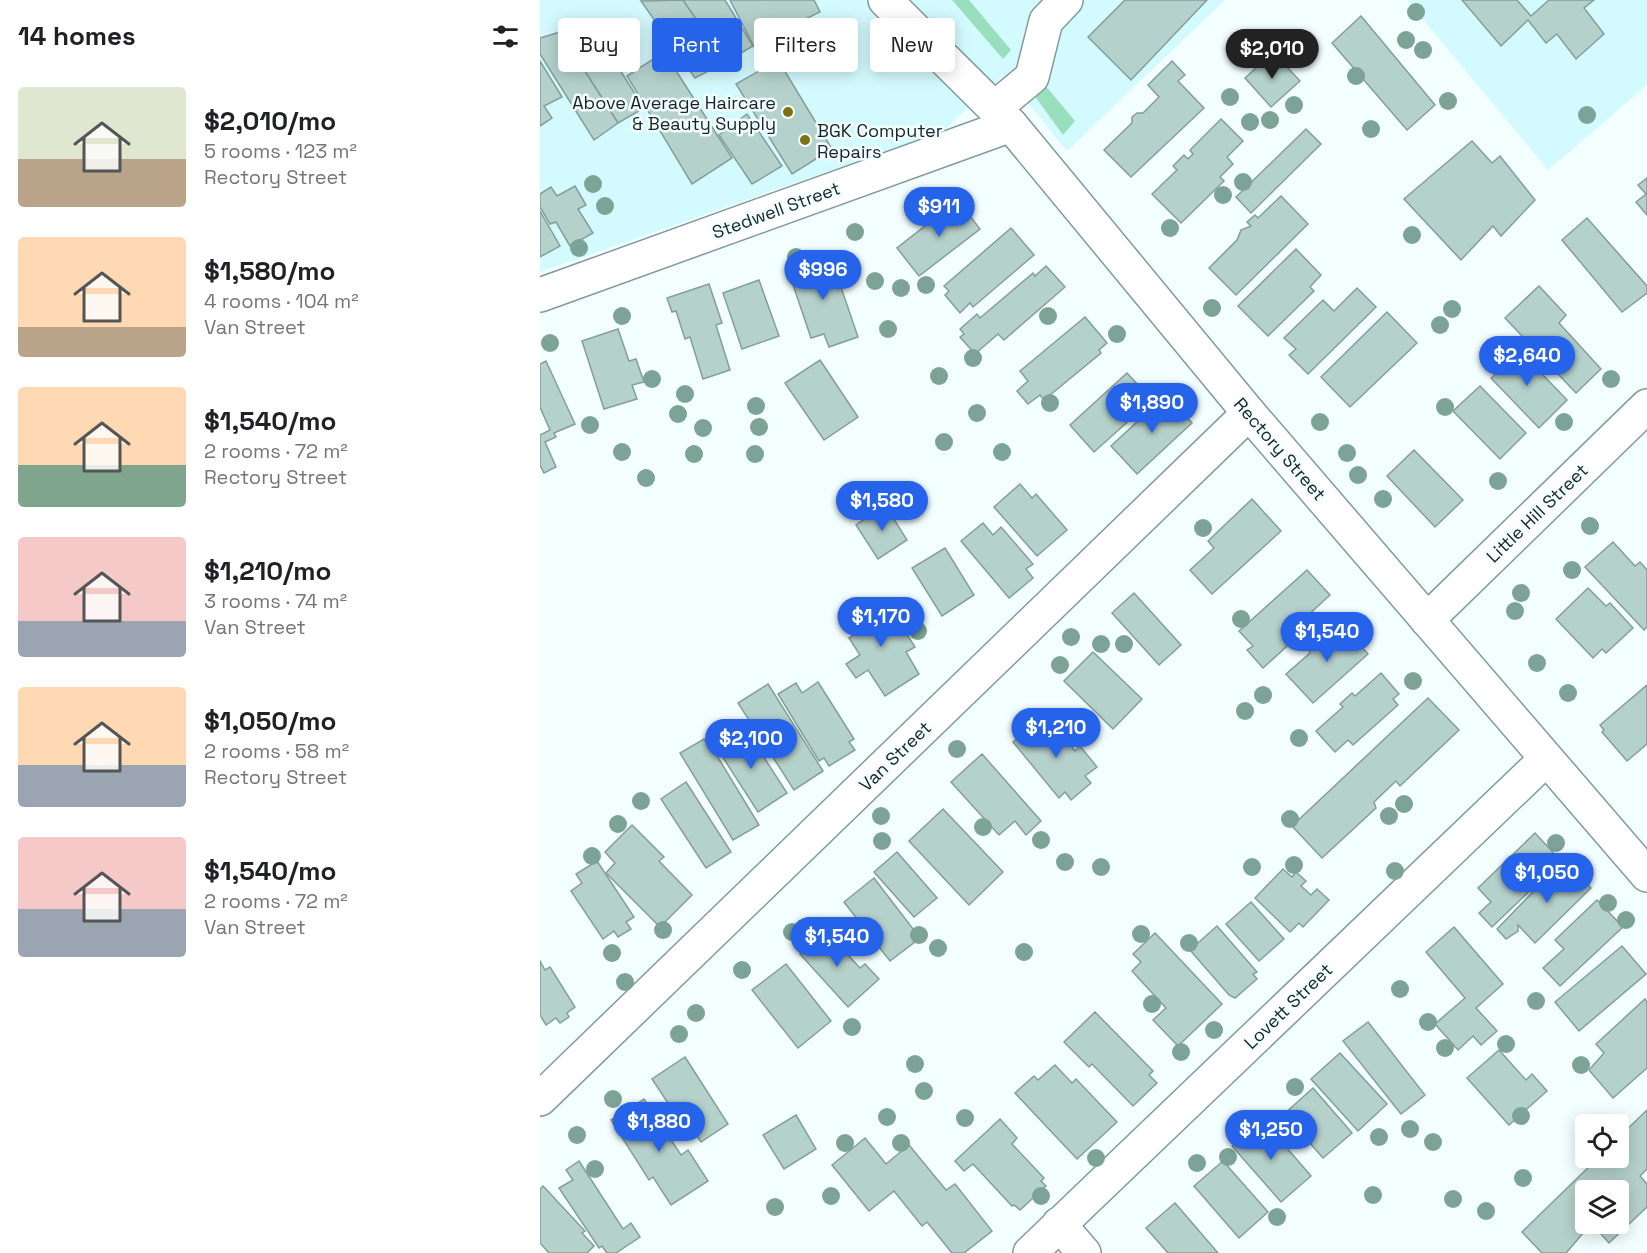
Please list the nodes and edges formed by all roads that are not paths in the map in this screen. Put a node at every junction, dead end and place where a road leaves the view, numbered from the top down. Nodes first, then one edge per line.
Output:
1 (885, 0) edge
2 (1047, 7) edge
3 (1004, 116) junction
4 (540, 295) edge
5 (1647, 406) edge
6 (1249, 413) junction
7 (1427, 620) junction
8 (1546, 759) junction
9 (1647, 875) edge
10 (540, 1099) edge
11 (1059, 1224) junction
12 (1030, 1253) edge
13 (1084, 1253) edge

1 - 3 street, Rectory Street
2 - 3 street, Stedwell Street
3 - 4 street, Stedwell Street
3 - 6 street, Rectory Street
5 - 7 street, Little Hill Street
6 - 7 street, Rectory Street
6 - 10 street, Van Street
7 - 8 street, Rectory Street
8 - 9 street, Rectory Street
8 - 11 street, Lovett Street
11 - 12 street, Lovett Street
11 - 13 street

